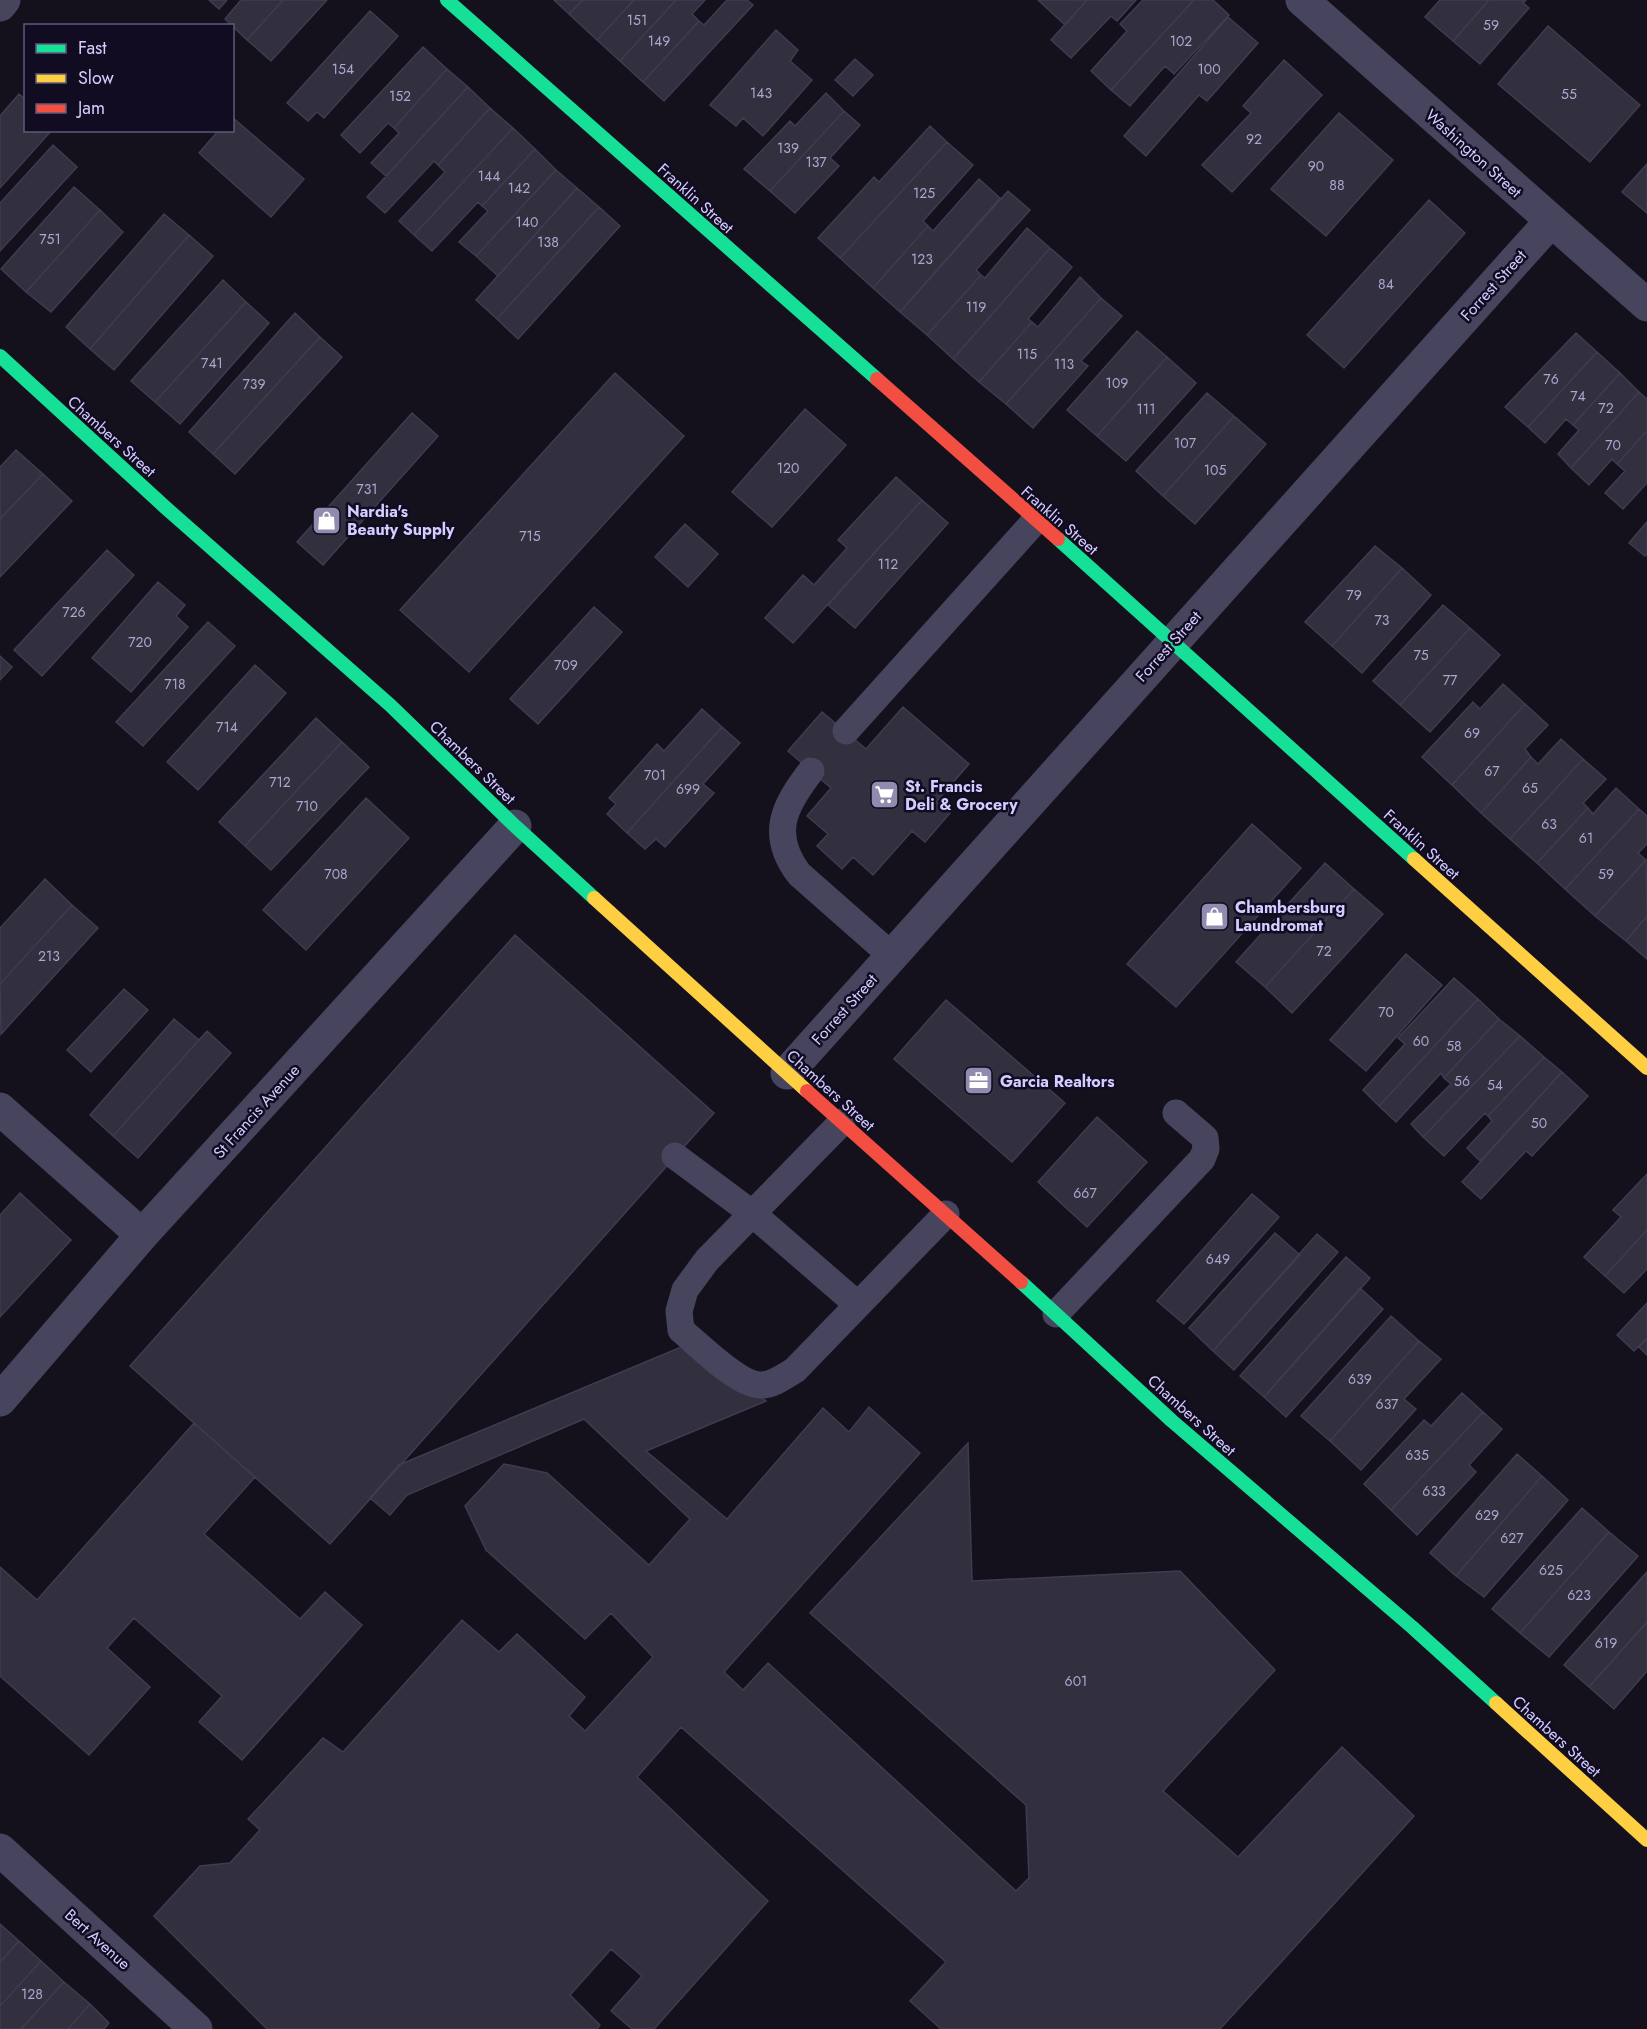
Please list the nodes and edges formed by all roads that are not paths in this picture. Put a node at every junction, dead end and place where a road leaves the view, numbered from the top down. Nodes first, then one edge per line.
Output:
1 (4, 0) edge
2 (447, 0) edge
3 (1302, 0) edge
4 (0, 4) edge
5 (1551, 221) junction
6 (1647, 305) edge
7 (0, 356) edge
8 (1036, 520) junction
9 (1172, 641) junction
10 (846, 731) dead end
11 (811, 771) dead end
12 (515, 826) junction
13 (891, 955) junction
14 (1647, 1068) edge
15 (787, 1073) junction
16 (0, 1109) edge
17 (1176, 1113) dead end
18 (842, 1122) junction
19 (675, 1156) dead end
20 (753, 1214) junction
21 (946, 1214) junction
22 (142, 1235) junction
23 (858, 1305) junction
24 (1056, 1314) junction
25 (0, 1400) edge
26 (1647, 1840) edge
27 (0, 1850) edge
28 (196, 2029) edge

1 - 4 street
2 - 8 street, Franklin Street
3 - 5 street, Washington Street
5 - 6 street, Washington Street
5 - 9 street, Forrest Street
7 - 12 street, Chambers Street
8 - 9 street, Franklin Street
8 - 10 lane
9 - 13 street, Forrest Street
9 - 14 street, Franklin Street
11 - 13 lane
12 - 15 street, Chambers Street
12 - 22 street, St Francis Avenue
13 - 15 street, Forrest Street
15 - 18 street, Chambers Street
16 - 22 street
17 - 24 lane
18 - 20 lane
18 - 21 street, Chambers Street
19 - 20 lane
20 - 23 lane
20 - 23 lane
21 - 23 lane
21 - 24 street, Chambers Street
22 - 25 street, St Francis Avenue
24 - 26 street, Chambers Street
27 - 28 street, Bert Avenue

